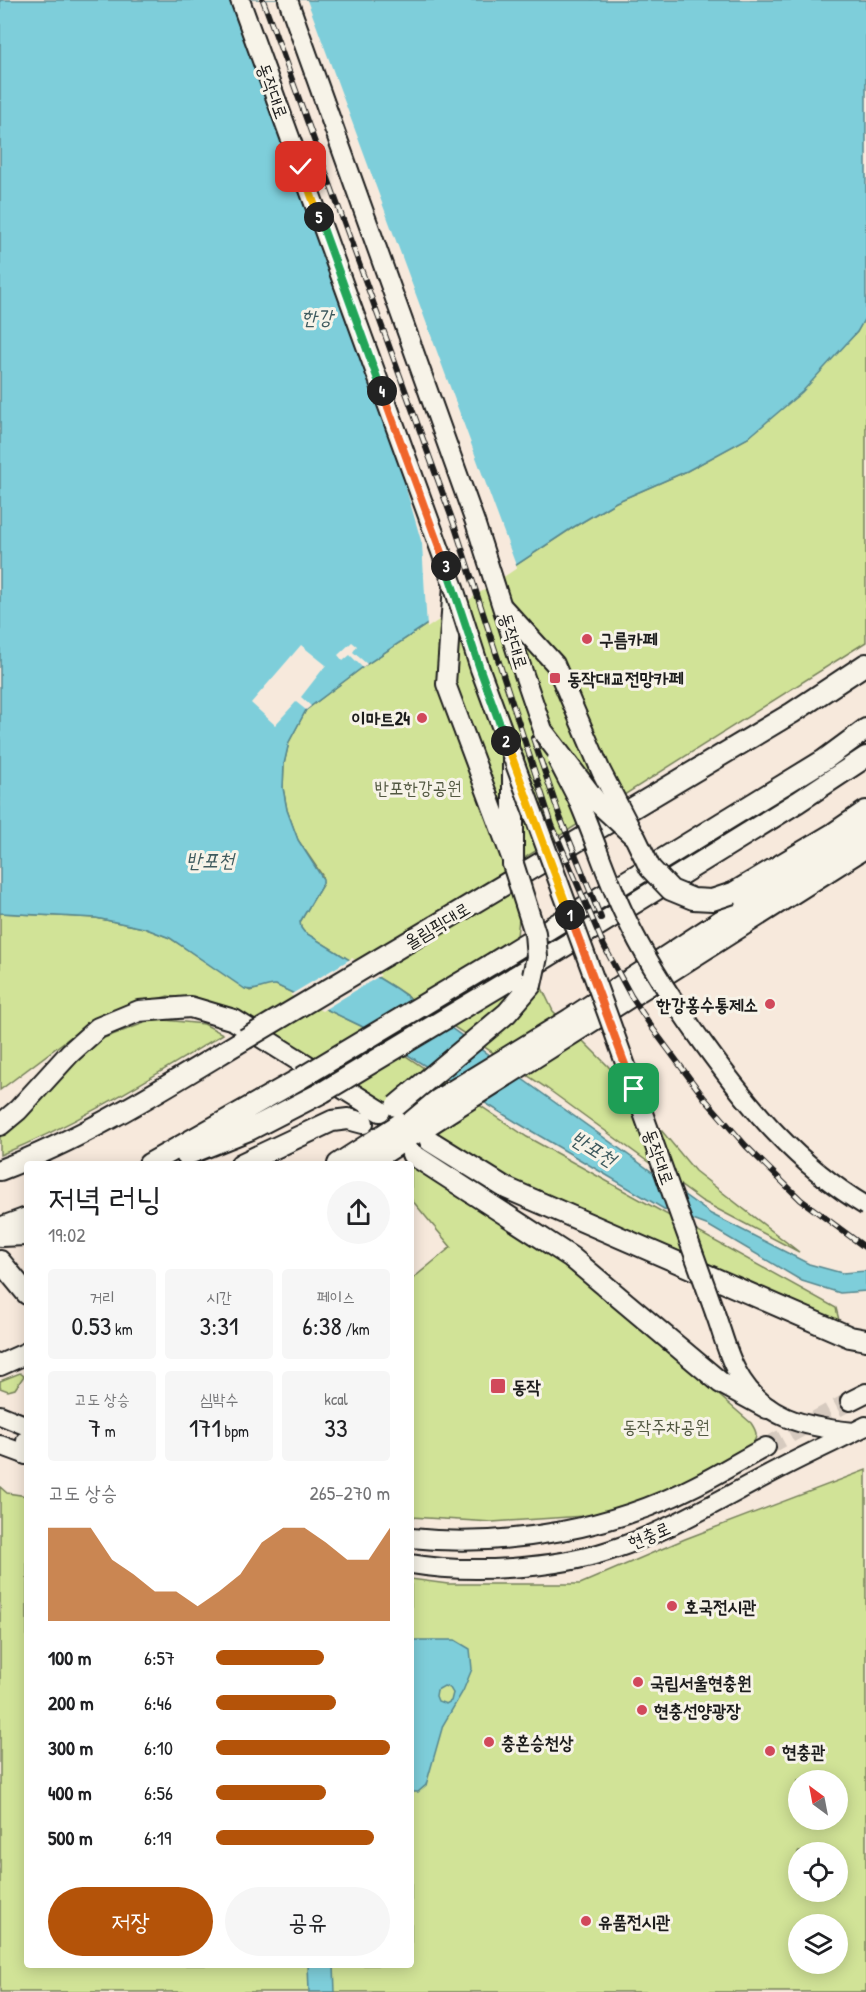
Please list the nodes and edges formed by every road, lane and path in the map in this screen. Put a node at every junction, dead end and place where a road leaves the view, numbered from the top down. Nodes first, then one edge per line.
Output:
1 (240, 0) edge
2 (288, 0) edge
3 (453, 585) junction
4 (503, 607) junction
5 (866, 664) edge
6 (866, 729) edge
7 (544, 734) junction
8 (866, 757) edge
9 (513, 760) junction
10 (866, 811) edge
11 (866, 826) edge
12 (635, 837) junction
13 (866, 847) edge
14 (513, 864) junction
15 (577, 1023) junction
16 (388, 1108) junction
17 (436, 1110) junction
18 (363, 1123) dead end
19 (0, 1125) edge
20 (430, 1142) dead end
21 (412, 1154) dead end
22 (24, 1161) edge
23 (24, 1161) edge
24 (154, 1161) edge
25 (172, 1161) edge
26 (247, 1161) edge
27 (326, 1161) edge
28 (343, 1161) edge
29 (371, 1161) edge
30 (0, 1170) edge
31 (866, 1206) edge
32 (24, 1219) edge
33 (0, 1228) edge
34 (24, 1235) edge
35 (0, 1236) edge
36 (0, 1261) edge
37 (24, 1290) edge
38 (866, 1340) edge
39 (24, 1354) edge
40 (0, 1365) edge
41 (768, 1408) junction
42 (0, 1415) edge
43 (24, 1425) edge
44 (860, 1429) edge
45 (0, 1445) edge
46 (766, 1447) tunnel mouth
47 (24, 1449) edge
48 (414, 1538) edge
49 (414, 1564) edge

1 - 3 main road, 동작대로
2 - 4 main road, 동작대로
3 - 9 main road, 동작대로, bridge
3 - 14 main road, bridge
4 - 7 main road, 동작대로, bridge
4 - 12 main road, bridge
5 - 22 highway, 올림픽대로, bridge
6 - 24 highway, bridge
7 - 12 highway, bridge
7 - 31 main road, 동작대로, bridge
8 - 25 highway, bridge
9 - 14 highway, bridge
9 - 41 main road, 동작대로, bridge
10 - 12 highway, bridge
11 - 15 highway
13 - 15 highway
14 - 16 highway, bridge
15 - 17 highway
16 - 19 highway
16 - 27 highway
17 - 28 highway
17 - 29 highway
18 - 26 highway
20 - 38 highway
21 - 41 highway
23 - 30 highway, 올림픽대로, bridge
32 - 33 highway
34 - 35 highway
36 - 37 highway
39 - 40 highway
41 - 44 main road, 동작대로
42 - 43 main road
44 - 49 main road, 현충로
45 - 47 main road
46 - 48 main road, 현충로

